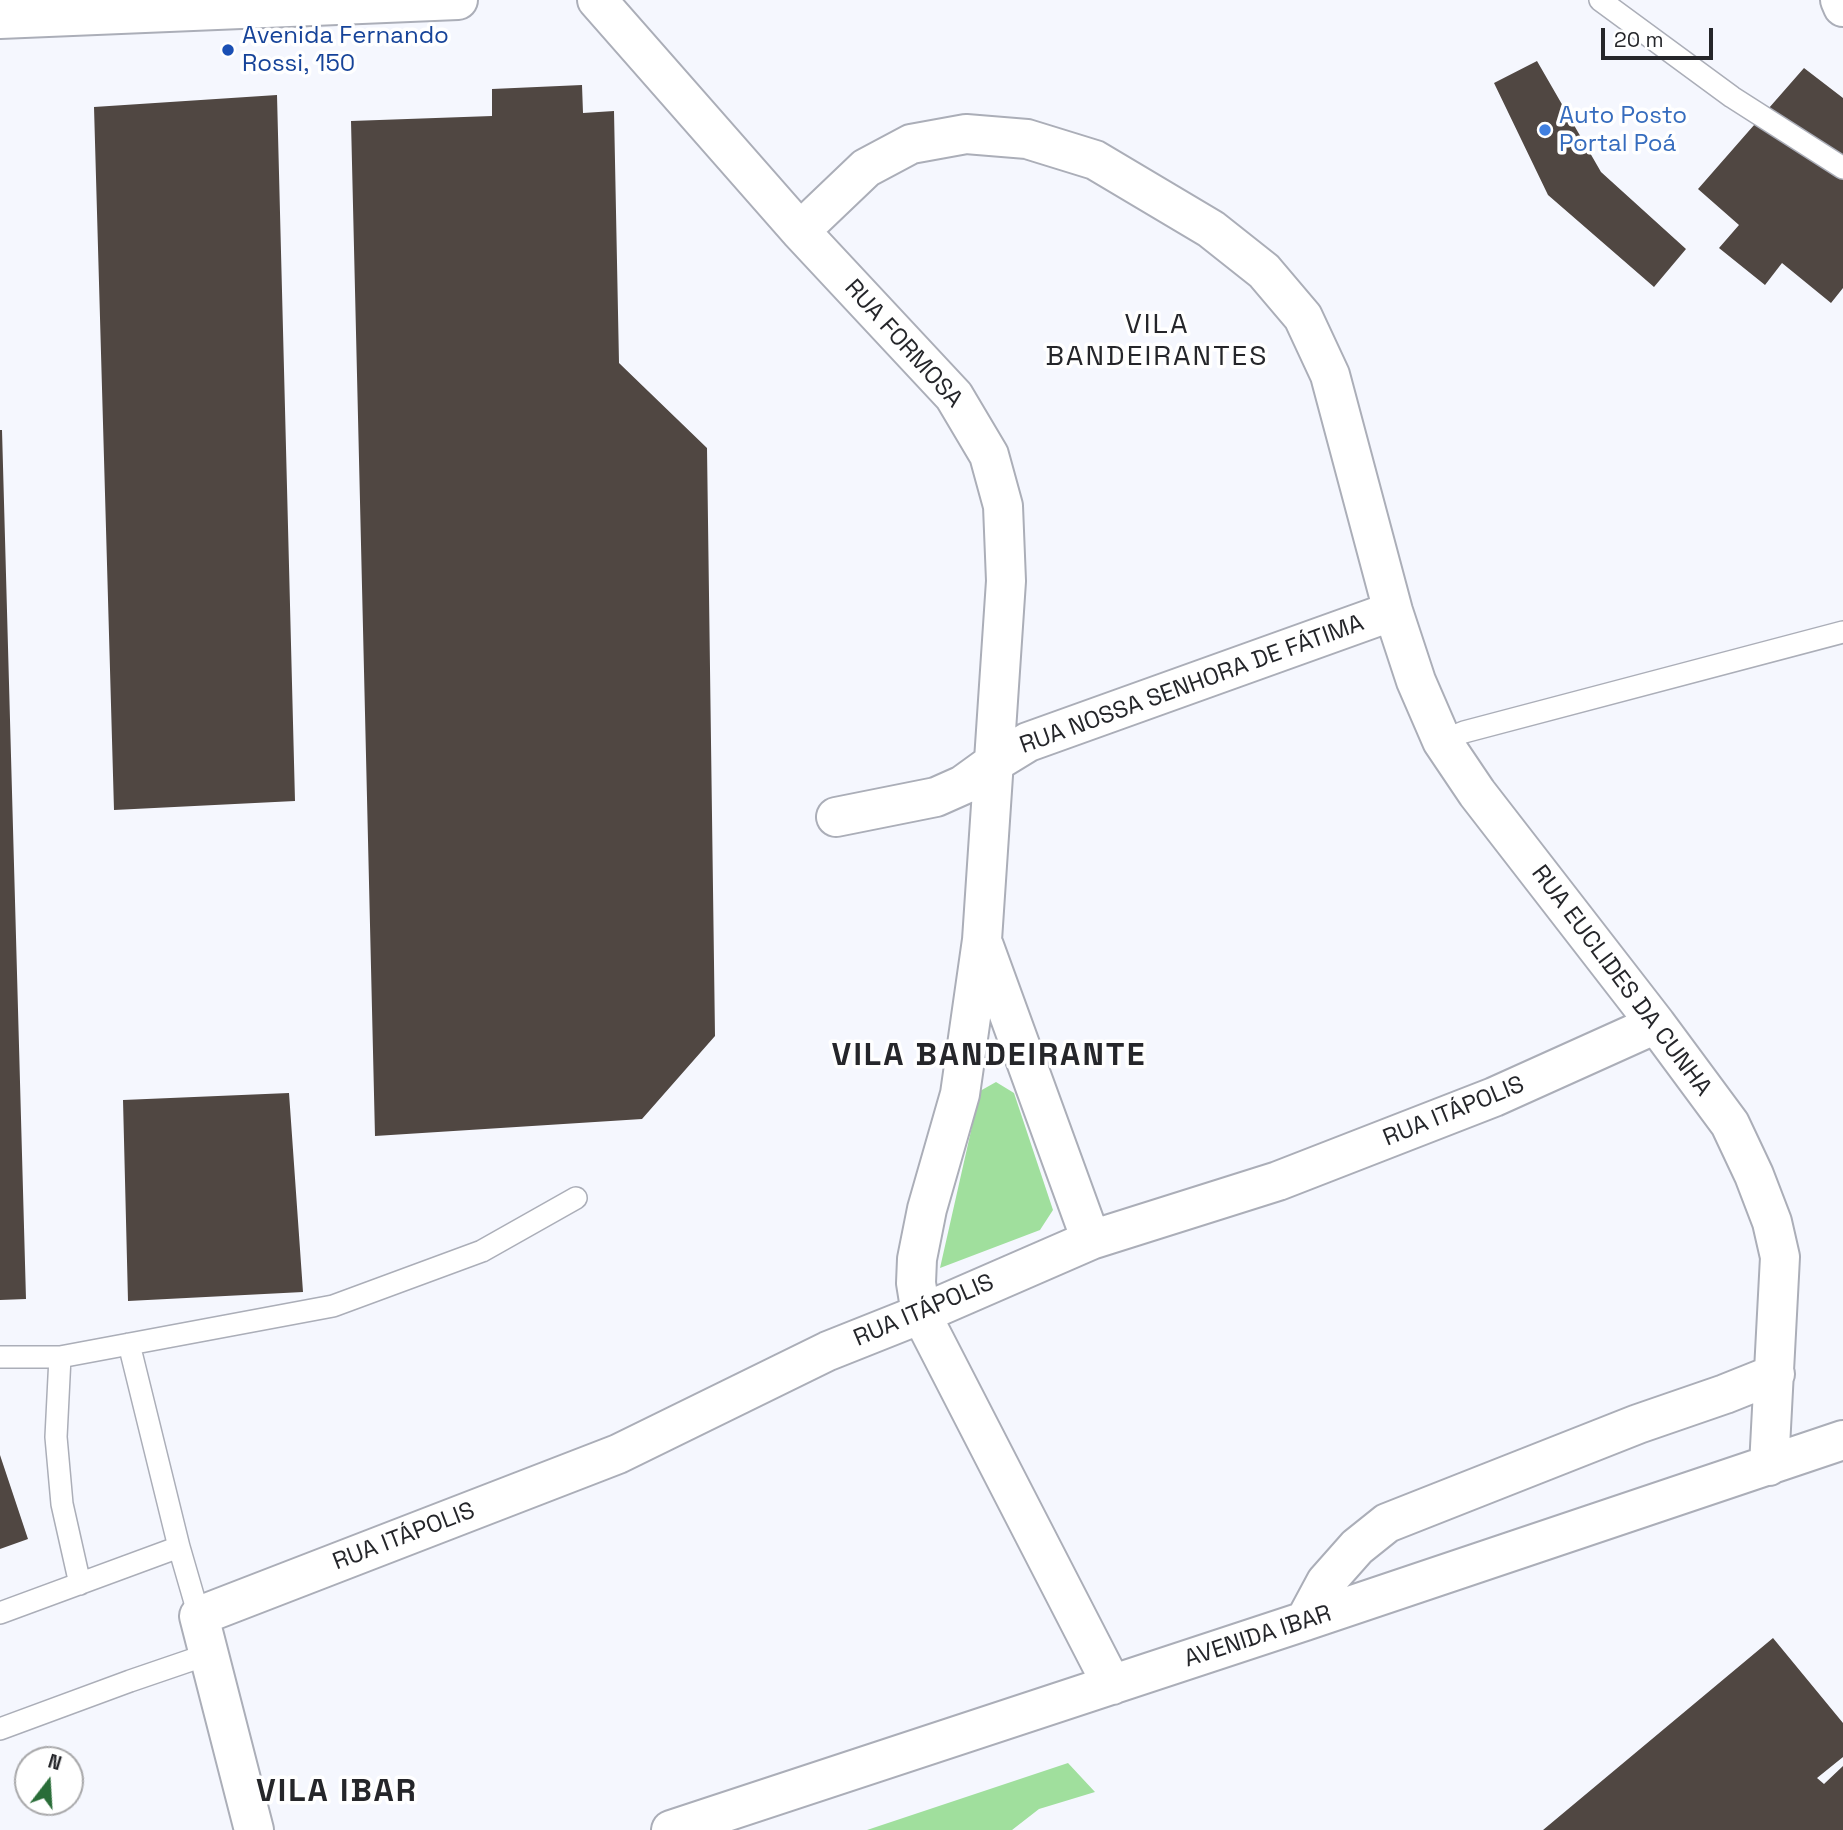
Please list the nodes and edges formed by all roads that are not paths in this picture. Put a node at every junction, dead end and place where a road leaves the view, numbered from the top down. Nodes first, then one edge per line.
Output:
1 (458, 0) edge
2 (597, 0) edge
3 (1600, 0) edge
4 (1825, 0) edge
5 (1840, 0) edge
6 (1843, 10) edge
7 (0, 19) edge
8 (1843, 168) edge
9 (800, 231) junction
10 (1393, 611) junction
11 (1843, 632) edge
12 (1443, 741) junction
13 (992, 764) junction
14 (836, 817) dead end
15 (982, 940) junction
16 (1656, 1024) junction
17 (576, 1198) dead end
18 (1091, 1240) junction
19 (921, 1314) junction
20 (129, 1344) junction
21 (0, 1357) edge
22 (60, 1357) junction
23 (1775, 1374) junction
24 (1843, 1440) edge
25 (1769, 1466) junction
26 (179, 1547) junction
27 (80, 1584) junction
28 (0, 1613) edge
29 (199, 1616) junction
30 (1305, 1621) junction
31 (209, 1654) junction
32 (1112, 1685) junction
33 (0, 1729) edge
34 (254, 1830) edge
35 (671, 1830) edge

1 - 7 main road
2 - 9 main road, RUA FORMOSA
3 - 8 lane
4 - 6 main road
5 - 6 main road
9 - 10 main road, RUA EUCLIDES DA CUNHA
9 - 13 main road, RUA FORMOSA
10 - 12 main road, RUA EUCLIDES DA CUNHA
10 - 13 main road, RUA NOSSA SENHORA DE FÁTIMA
11 - 12 lane
12 - 16 main road, RUA EUCLIDES DA CUNHA
13 - 14 main road, RUA NOSSA SENHORA DE FÁTIMA
13 - 15 main road, RUA FORMOSA
15 - 18 main road, RUA FORMOSA
15 - 19 main road, RUA FORMOSA
16 - 18 main road, RUA ITÁPOLIS
16 - 23 main road, RUA EUCLIDES DA CUNHA
17 - 20 lane
18 - 19 main road, RUA ITÁPOLIS
19 - 29 main road, RUA ITÁPOLIS
19 - 32 main road, RUA FORMOSA
20 - 22 lane
20 - 26 lane
21 - 22 lane
22 - 27 lane
23 - 25 main road, RUA EUCLIDES DA CUNHA
23 - 30 main road
24 - 25 main road, AVENIDA IBAR
25 - 30 main road, AVENIDA IBAR
26 - 27 lane
26 - 29 lane
27 - 28 lane
29 - 31 main road
30 - 32 main road, AVENIDA IBAR
31 - 33 lane
31 - 34 main road
32 - 35 main road, AVENIDA IBAR

